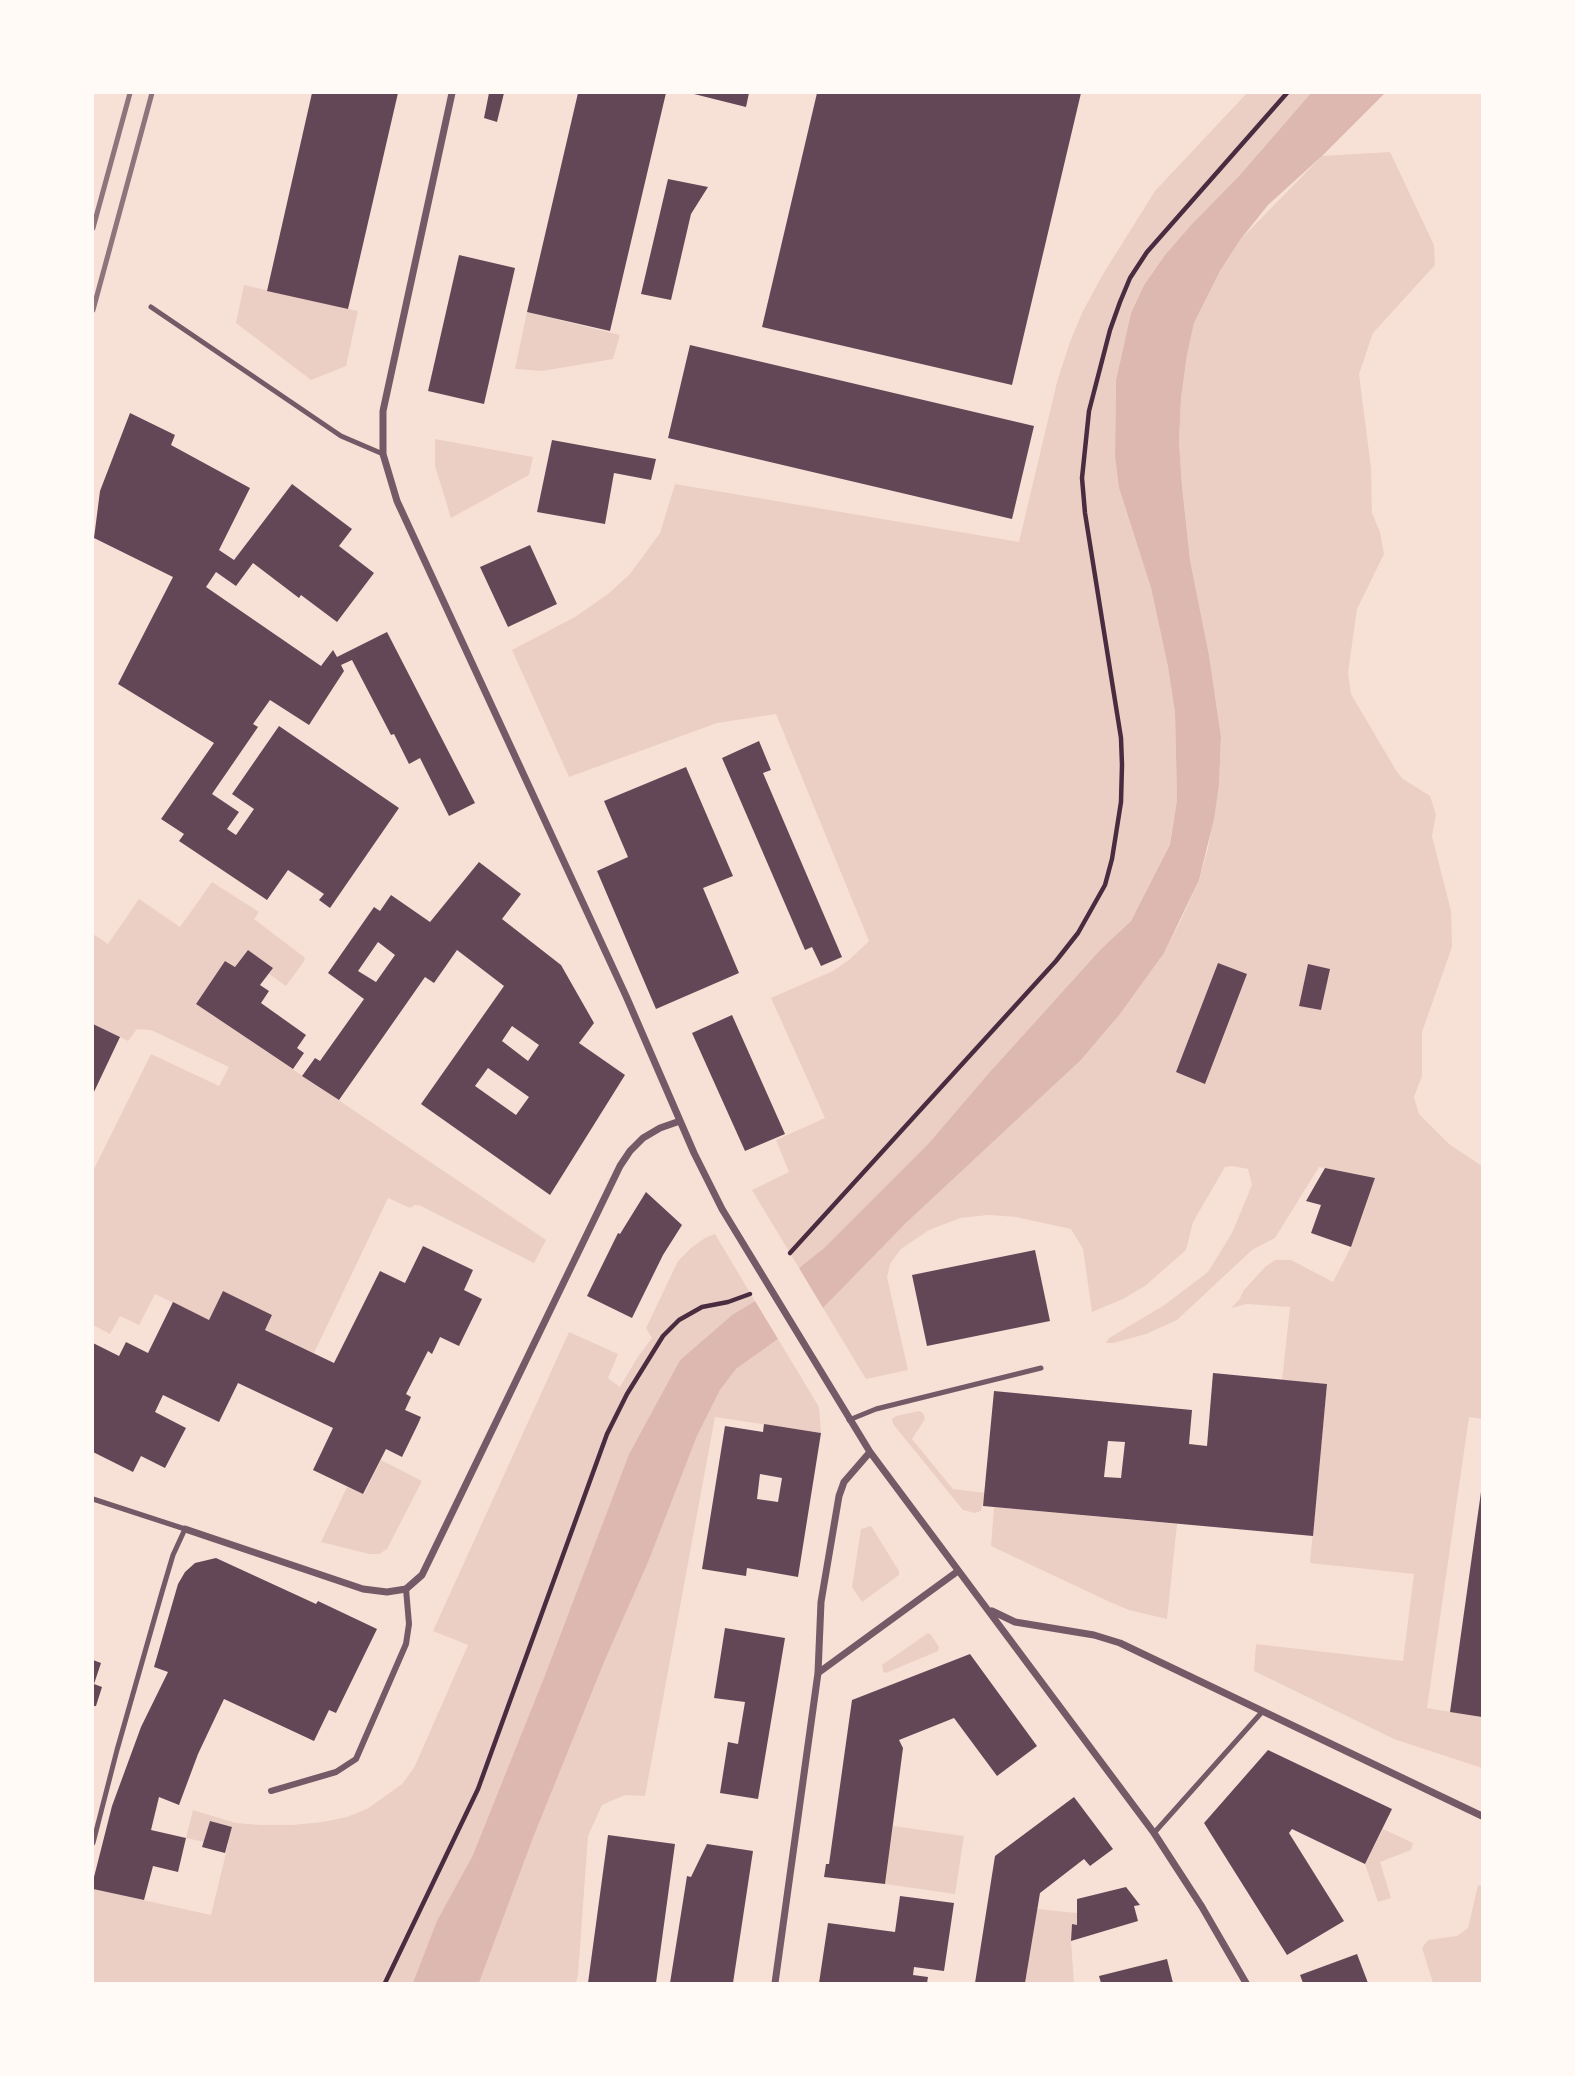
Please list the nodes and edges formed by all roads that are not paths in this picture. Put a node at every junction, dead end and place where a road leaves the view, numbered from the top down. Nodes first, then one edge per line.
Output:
1 (452, 93) edge
2 (151, 307) dead end
3 (383, 454) junction
4 (680, 1121) junction
5 (1041, 1368) dead end
6 (849, 1420) junction
7 (870, 1452) junction
8 (93, 1499) edge
9 (185, 1529) junction
10 (958, 1571) junction
11 (406, 1589) junction
12 (985, 1606) junction
13 (818, 1674) junction
14 (1262, 1712) junction
15 (271, 1791) dead end
16 (1482, 1816) edge
17 (1154, 1833) junction
18 (93, 1843) edge
19 (775, 1983) edge
20 (1246, 1983) edge

1 - 3 street
2 - 3 lane
3 - 4 street
4 - 6 street
4 - 11 street
5 - 6 lane
6 - 7 street
7 - 10 street
7 - 13 street
8 - 9 lane
9 - 11 street
9 - 18 lane
10 - 12 street
10 - 13 street
11 - 15 street
12 - 14 street
12 - 17 street
13 - 19 street
14 - 16 street
14 - 17 lane
17 - 20 street

